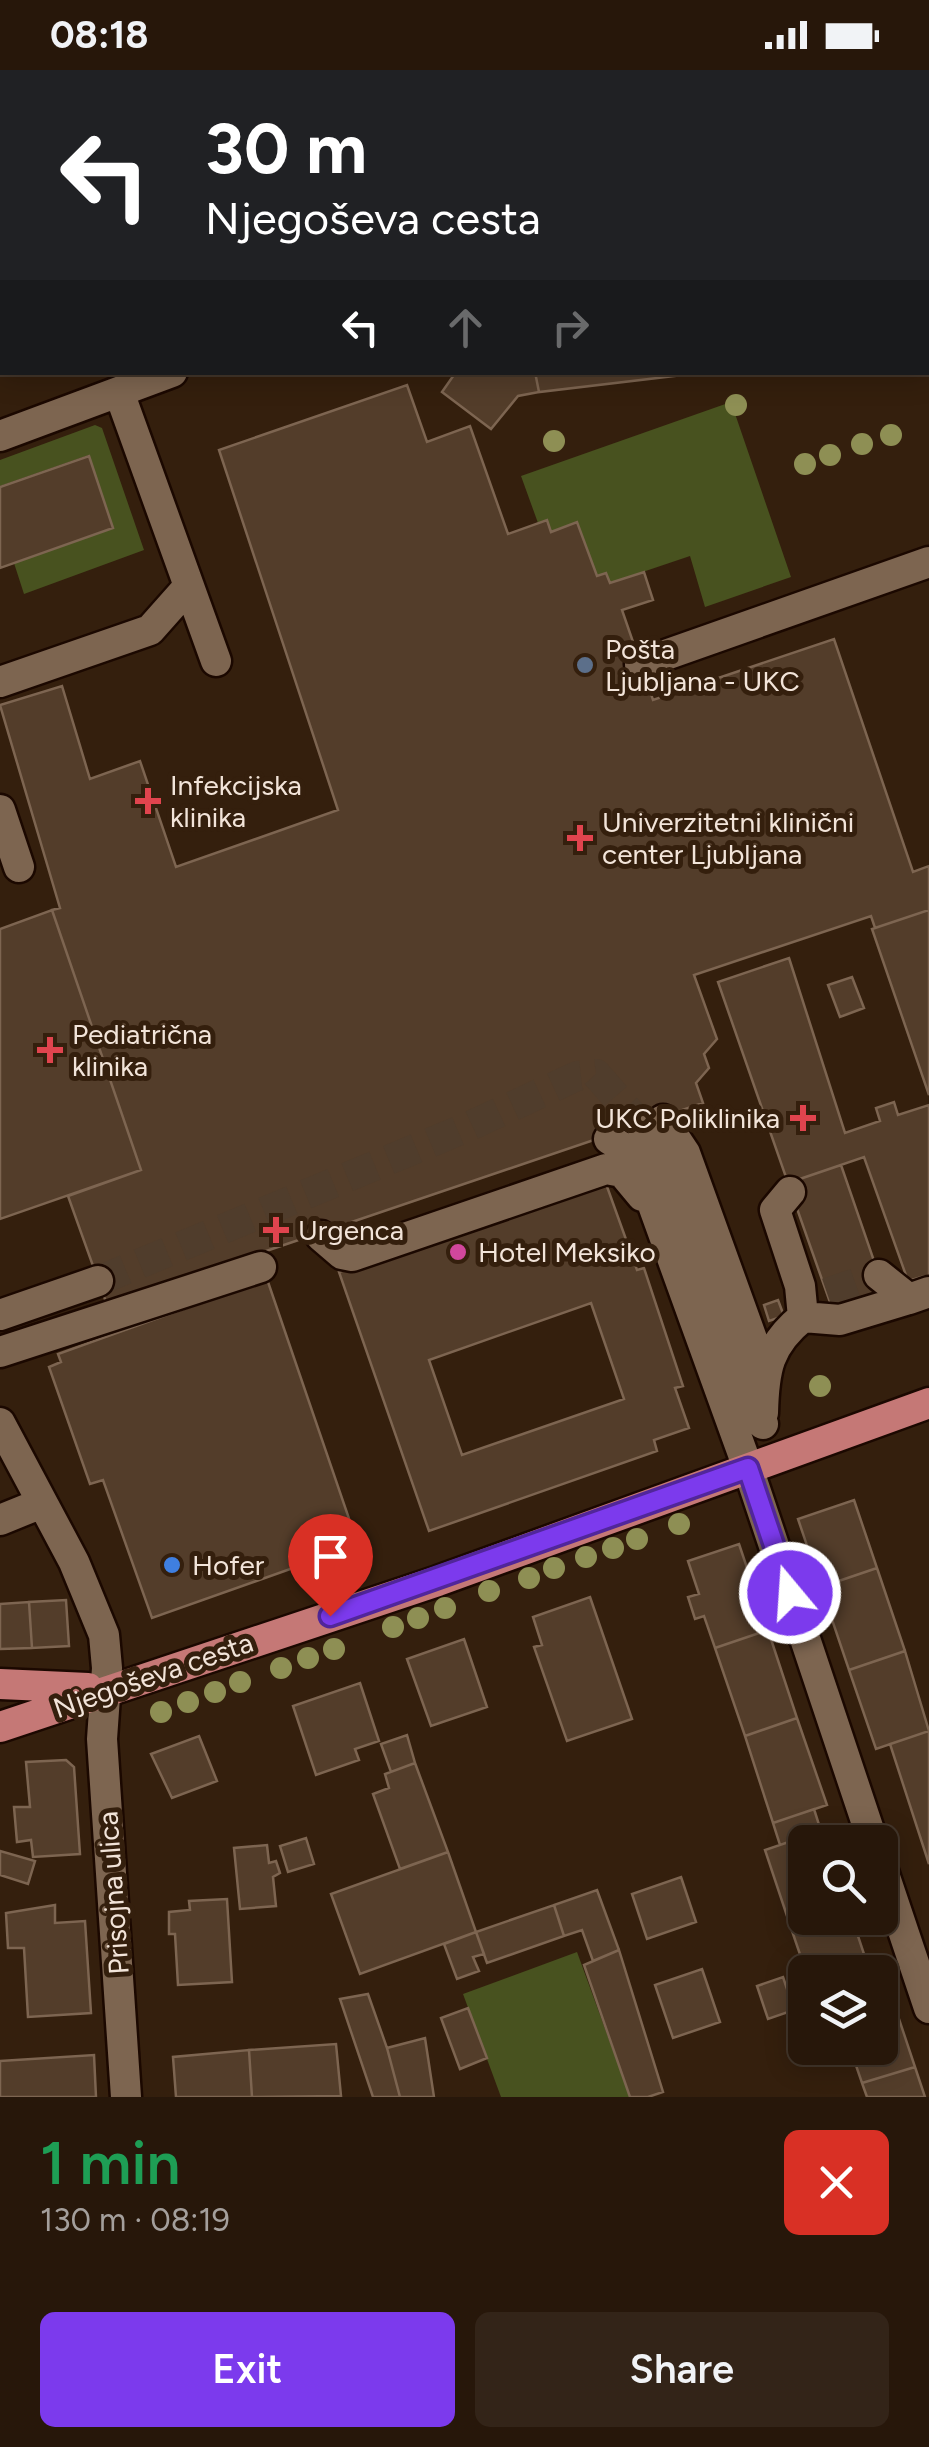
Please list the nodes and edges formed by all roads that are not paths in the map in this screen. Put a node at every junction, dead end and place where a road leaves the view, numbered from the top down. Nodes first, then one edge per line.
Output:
1 (164, 375) edge
2 (119, 392) junction
3 (0, 436) edge
4 (929, 562) edge
5 (188, 586) junction
6 (216, 660) dead end
7 (640, 664) dead end
8 (0, 682) edge
9 (0, 810) edge
10 (19, 867) dead end
11 (608, 1139) tunnel mouth
12 (790, 1192) dead end
13 (658, 1219) junction
14 (321, 1236) dead end
15 (261, 1267) dead end
16 (879, 1275) dead end
17 (98, 1281) tunnel mouth
18 (826, 1293) tunnel mouth
19 (919, 1296) edge
20 (0, 1315) edge
21 (803, 1317) junction
22 (0, 1352) edge
23 (764, 1372) junction
24 (929, 1403) edge
25 (0, 1423) edge
26 (763, 1424) junction
27 (748, 1468) junction
28 (42, 1503) junction
29 (0, 1520) edge
30 (0, 1684) edge
31 (106, 1689) junction
32 (0, 1728) edge
33 (867, 1825) edge
34 (898, 1916) edge
35 (929, 2008) edge
36 (126, 2097) edge

1 - 2 street
2 - 3 street
2 - 5 street
4 - 7 street
5 - 6 street
5 - 8 street
9 - 10 street
11 - 13 street
12 - 21 street
13 - 14 street
13 - 27 street
15 - 22 street
16 - 19 street
17 - 20 street
18 - 21 street
19 - 21 street
21 - 23 street
23 - 26 street
23 - 26 street
24 - 27 main road, Njegoševa cesta
25 - 28 street, Prisojna ulica
26 - 27 street
27 - 31 main road, Njegoševa cesta
27 - 33 street
28 - 29 street
28 - 31 street, Prisojna ulica
30 - 31 main road
31 - 32 main road, Njegoševa cesta
31 - 36 street, Prisojna ulica
34 - 35 street

